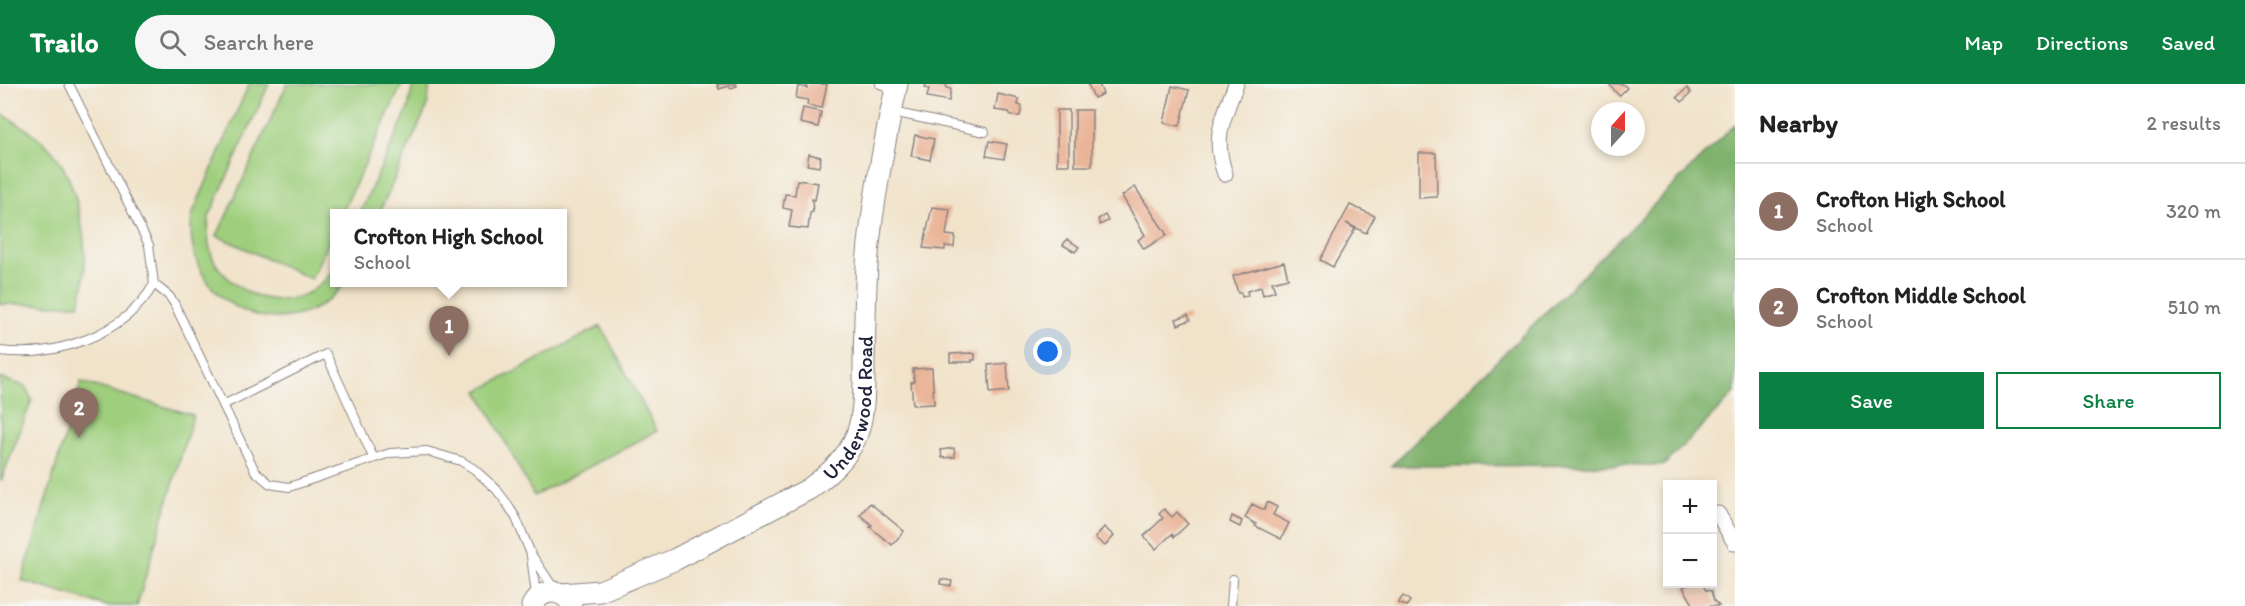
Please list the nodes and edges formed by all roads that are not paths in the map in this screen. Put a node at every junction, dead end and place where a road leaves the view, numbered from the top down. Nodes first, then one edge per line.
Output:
1 (69, 84) edge
2 (1234, 85) edge
3 (891, 86) edge
4 (891, 111) junction
5 (985, 132) dead end
6 (1225, 174) dead end
7 (154, 285) junction
8 (0, 351) edge
9 (223, 405) junction
10 (373, 457) junction
11 (1718, 514) dead end
12 (1735, 543) edge
13 (531, 554) junction
14 (1233, 579) dead end
15 (600, 591) junction
16 (546, 601) edge
17 (585, 606) edge
18 (1231, 606) edge

1 - 7 lane
2 - 6 street
3 - 4 street, Underwood Road
4 - 5 lane
4 - 15 street, Underwood Road
7 - 8 lane
7 - 9 lane
9 - 10 lane
9 - 10 lane
10 - 13 lane
11 - 12 street
13 - 16 lane
13 - 16 lane
14 - 18 lane
15 - 16 street, Underwood Road
15 - 17 street, Underwood Road

